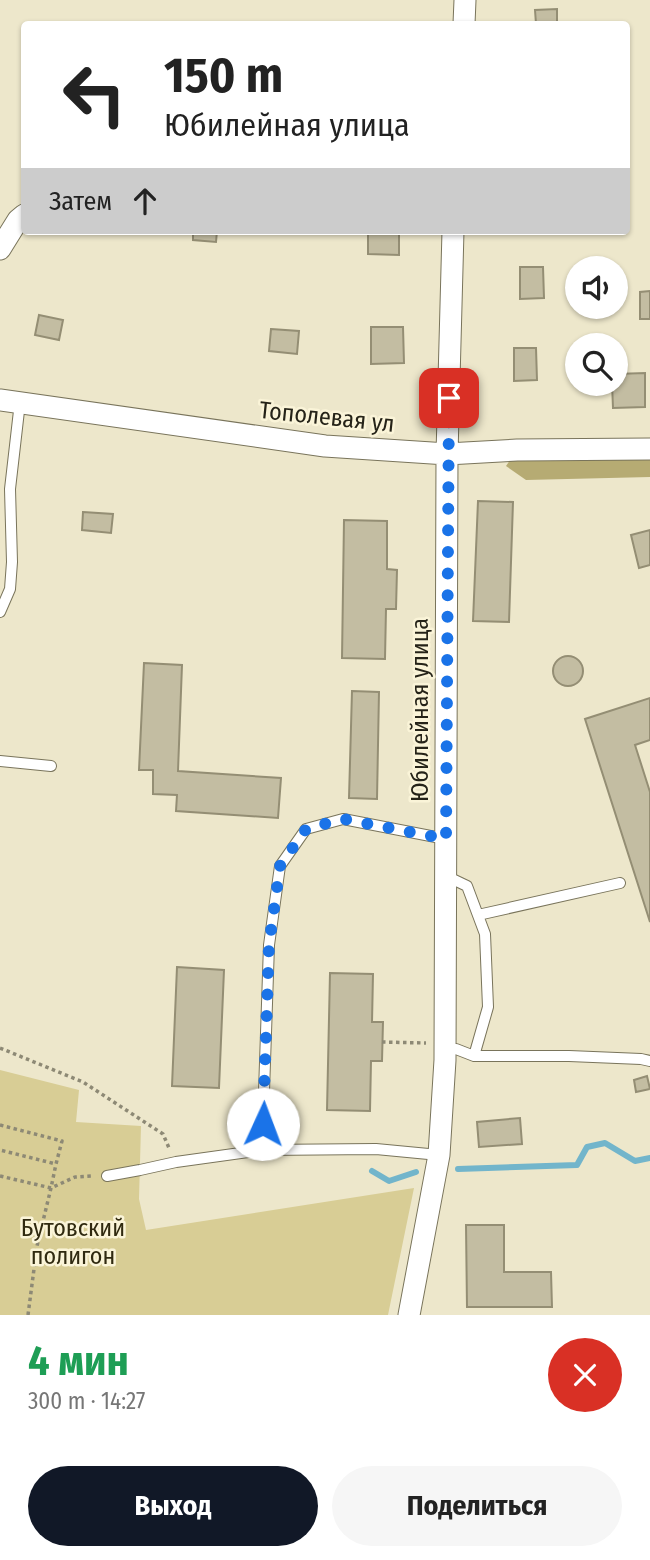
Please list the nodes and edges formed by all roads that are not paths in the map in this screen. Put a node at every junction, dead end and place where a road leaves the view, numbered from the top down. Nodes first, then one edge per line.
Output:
1 (465, 0) edge
2 (464, 21) edge
3 (21, 218) edge
4 (453, 235) edge
5 (0, 249) edge
6 (10, 401) edge
7 (650, 449) edge
8 (447, 454) junction
9 (0, 612) edge
10 (0, 761) edge
11 (51, 766) dead end
12 (446, 839) junction
13 (446, 876) junction
14 (620, 883) dead end
15 (478, 915) junction
16 (441, 1051) junction
17 (474, 1056) junction
18 (650, 1061) edge
19 (262, 1150) junction
20 (439, 1155) junction
21 (107, 1176) road end
22 (409, 1315) edge

1 - 2 street
3 - 5 street
4 - 8 street, Юбилейная улица
6 - 8 street, Тополевая ул
6 - 9 lane
7 - 8 street, Тополевая ул
8 - 12 street, Юбилейная улица
10 - 11 lane
12 - 13 street, Юбилейная улица
12 - 19 lane
13 - 15 lane
13 - 16 street, Юбилейная улица
14 - 15 lane
15 - 17 lane
16 - 17 lane
16 - 20 street, Юбилейная улица
17 - 18 lane
19 - 20 lane
19 - 21 lane
20 - 22 street, Юбилейная улица

